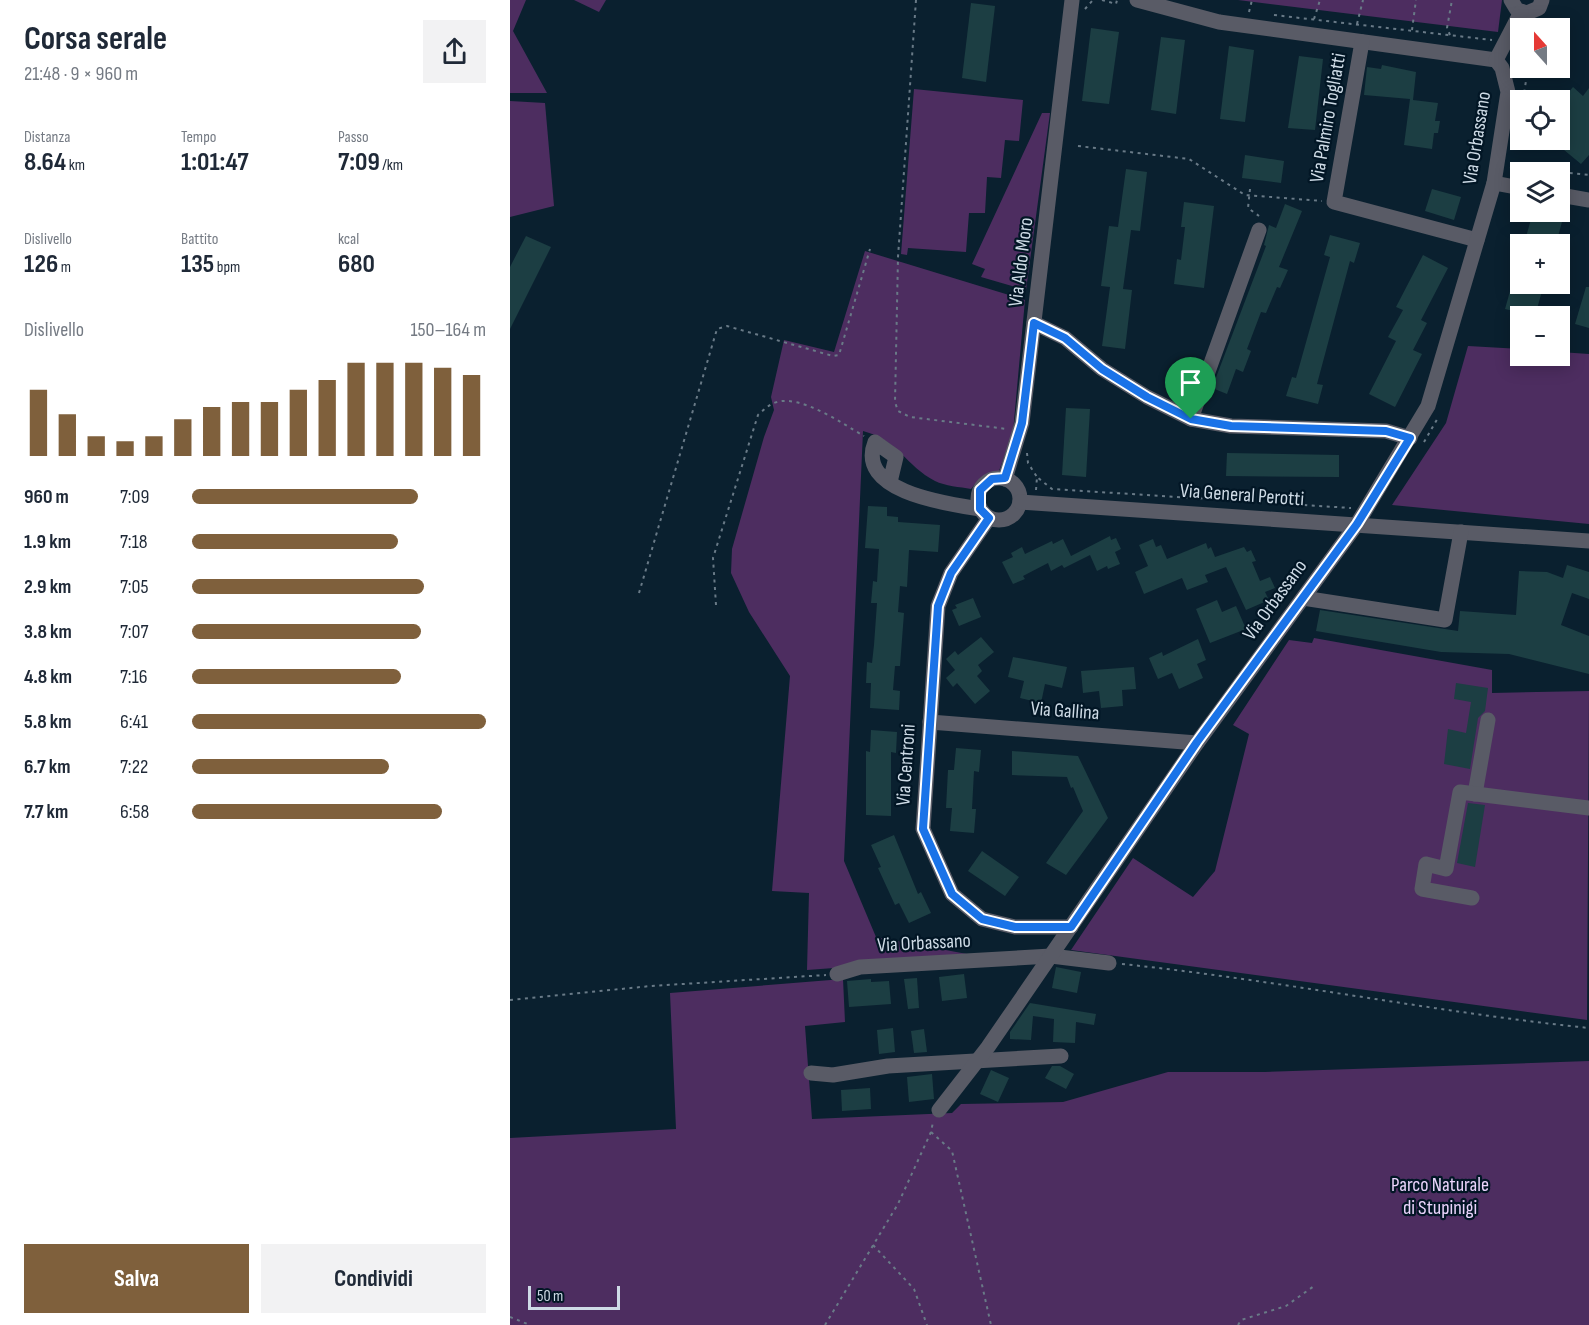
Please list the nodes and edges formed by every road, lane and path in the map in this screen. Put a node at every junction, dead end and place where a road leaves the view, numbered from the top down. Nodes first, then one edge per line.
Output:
1 (916, 0) edge
2 (1072, 0) edge
3 (1080, 0) edge
4 (1102, 0) edge
5 (1117, 0) edge
6 (1137, 0) edge
7 (1252, 0) edge
8 (1320, 0) edge
9 (1363, 0) edge
10 (1416, 0) edge
11 (1452, 0) edge
12 (1542, 0) edge
13 (1516, 6) edge
14 (1240, 10) dead end
15 (1271, 14) dead end
16 (1071, 18) junction
17 (1314, 20) junction
18 (1357, 24) junction
19 (1412, 31) junction
20 (1450, 36) junction
21 (1494, 41) dead end
22 (1362, 42) junction
23 (1496, 60) junction
24 (1078, 146) dead end
25 (1570, 173) edge
26 (1589, 175) edge
27 (1494, 183) junction
28 (1510, 186) edge
29 (1250, 189) dead end
30 (1250, 195) junction
31 (1570, 197) edge
32 (1589, 200) edge
33 (1334, 202) junction
34 (1259, 230) joint
35 (1478, 240) junction
36 (870, 249) dead end
37 (1034, 323) junction
38 (1191, 419) junction
39 (1020, 430) junction
40 (1410, 438) junction
41 (874, 442) junction
42 (1027, 452) dead end
43 (1037, 477) junction
44 (1005, 478) junction
45 (890, 482) junction
46 (1028, 502) junction
47 (1367, 509) junction
48 (985, 513) junction
49 (1357, 524) junction
50 (1461, 532) junction
51 (1589, 541) edge
52 (639, 593) dead end
53 (1303, 598) junction
54 (716, 605) dead end
55 (1488, 720) dead end
56 (930, 722) junction
57 (1197, 742) junction
58 (1476, 794) junction
59 (1589, 808) edge
60 (1472, 898) dead end
61 (1071, 927) junction
62 (1051, 956) junction
63 (1109, 963) joint
64 (837, 974) joint
65 (510, 1000) edge
66 (1589, 1028) edge
67 (1061, 1056) dead end
68 (976, 1062) junction
69 (811, 1073) dead end
70 (939, 1110) joint
71 (931, 1132) junction
72 (873, 1245) junction
73 (1314, 1286) dead end
74 (510, 1317) edge
75 (530, 1325) edge
76 (825, 1325) edge
77 (927, 1325) edge
78 (991, 1325) edge
79 (1238, 1325) edge

1 - 39 path
2 - 16 street, Via Aldo Moro
3 - 16 street, Via Aldo Moro
4 - 5 path
6 - 22 street, Via Palmiro Togliatti
7 - 14 path
8 - 17 path
9 - 18 path
10 - 19 path
11 - 20 path
12 - 13 street
13 - 23 street
15 - 17 path
16 - 37 street, Via Aldo Moro
17 - 18 path
18 - 19 path
19 - 20 path
20 - 21 path
22 - 23 street, Via Palmiro Togliatti
22 - 33 street, Via Palmiro Togliatti
23 - 27 street, Via Orbassano
24 - 30 path
25 - 26 path
27 - 28 street
27 - 35 street, Via Orbassano
29 - 30 path
30 - 33 path
30 - 34 path
31 - 32 street
33 - 35 street
34 - 38 street
35 - 40 street, Via Orbassano
36 - 52 path
37 - 38 street, Via Aldo Moro
37 - 39 street
38 - 40 street, Via Aldo Moro
39 - 44 street
40 - 47 street, Via Orbassano
41 - 45 street
41 - 45 street
41 - 54 path
42 - 43 path
43 - 46 path
43 - 47 path
44 - 46 street
44 - 48 street, Via Centroni
45 - 48 street
46 - 48 street
46 - 49 street, Via General Perotti
47 - 49 street, Via Orbassano
48 - 56 street, Via Centroni
49 - 50 street, Via General Perotti
49 - 53 street, Via Orbassano
50 - 51 street, Via General Perotti
50 - 53 street
53 - 57 street, Via Orbassano
55 - 58 street
56 - 57 street, Via Gallina
56 - 61 street, Via Centroni
57 - 61 street, Via Orbassano
58 - 59 street
58 - 60 street
61 - 62 street, Via Orbassano
62 - 63 street
62 - 64 street, Via Orbassano
62 - 68 street, Via Orbassano
63 - 66 path
64 - 65 path
67 - 68 street
68 - 69 street
68 - 70 street, Via Orbassano
70 - 71 path
71 - 72 path
71 - 78 path
72 - 76 path
72 - 77 path
73 - 79 path
74 - 75 path

